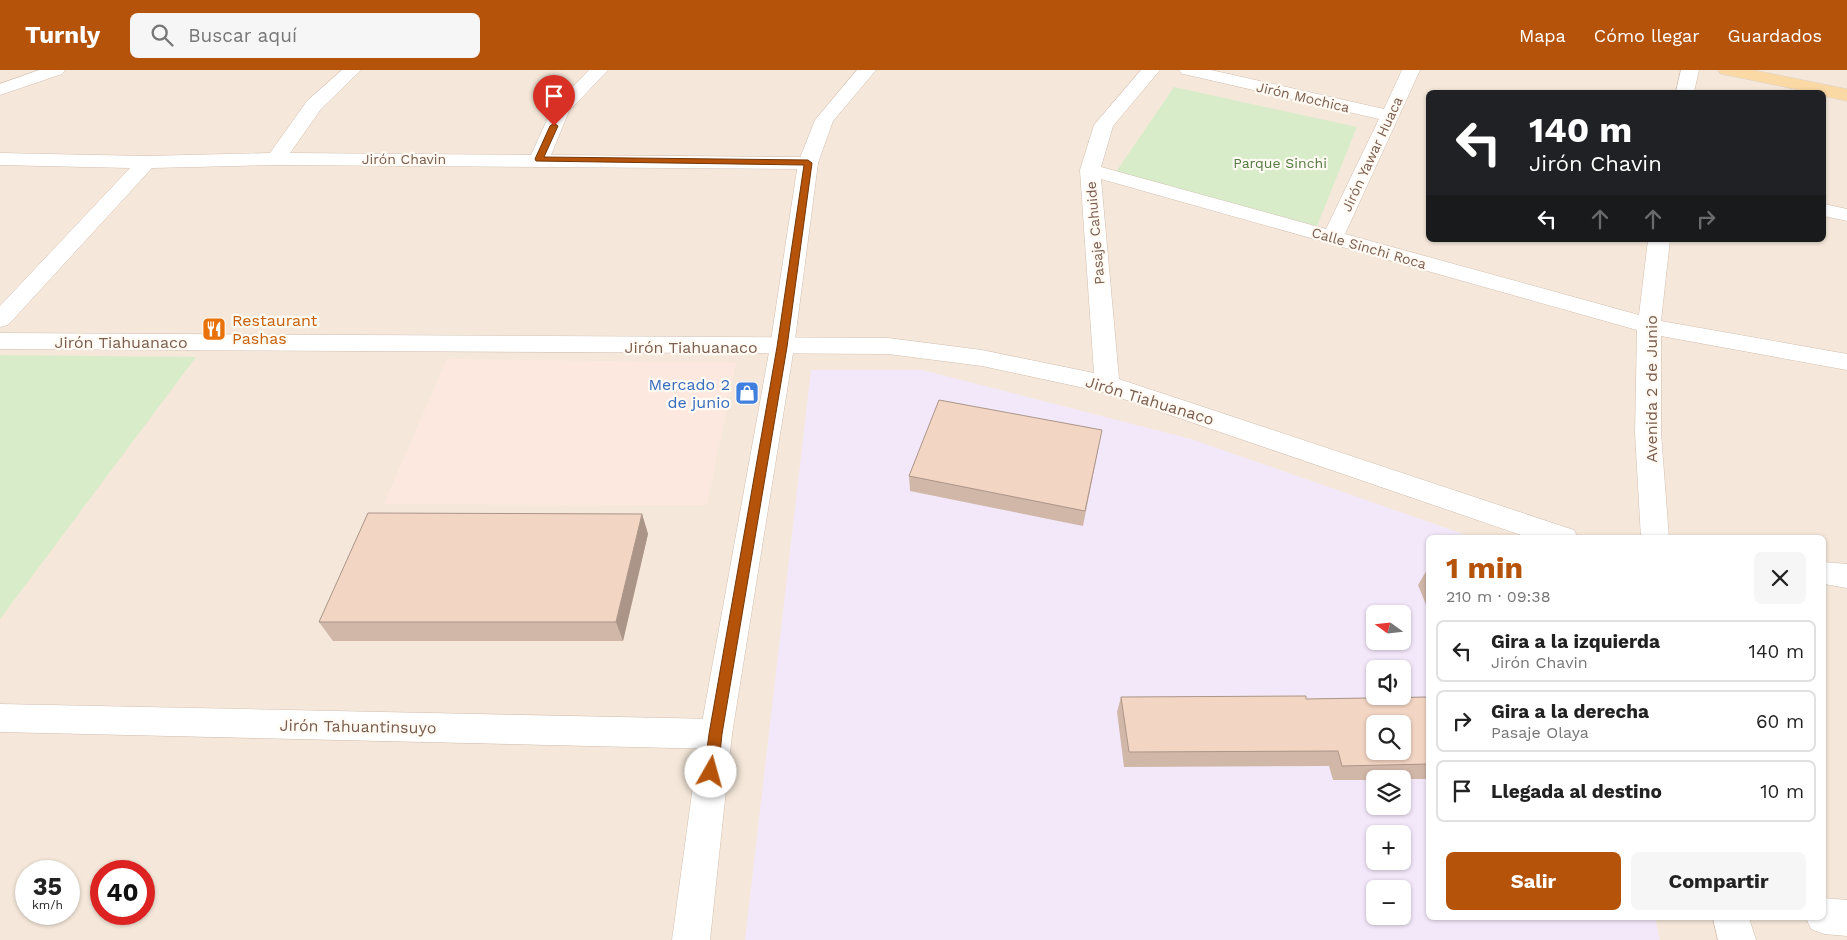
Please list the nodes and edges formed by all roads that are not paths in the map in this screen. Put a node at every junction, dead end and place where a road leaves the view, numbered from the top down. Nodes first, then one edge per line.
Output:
1 (56, 70) edge
2 (352, 70) edge
3 (599, 70) edge
4 (867, 70) edge
5 (1151, 70) edge
6 (1188, 70) edge
7 (1411, 70) edge
8 (1690, 70) edge
9 (1727, 70) edge
10 (1797, 70) edge
11 (1847, 80) edge
12 (0, 90) edge
13 (1685, 90) edge
14 (1823, 90) edge
15 (1826, 91) edge
16 (1847, 95) edge
17 (1389, 116) junction
18 (0, 159) edge
19 (276, 159) junction
20 (539, 159) junction
21 (146, 162) junction
22 (808, 163) junction
23 (1090, 170) junction
24 (1826, 210) edge
25 (1847, 215) edge
26 (1333, 238) junction
27 (1659, 242) edge
28 (0, 320) edge
29 (1649, 326) junction
30 (0, 341) edge
31 (782, 347) junction
32 (1847, 362) edge
33 (1107, 384) junction
34 (1555, 535) edge
35 (1655, 535) edge
36 (1826, 573) edge
37 (1847, 576) edge
38 (0, 718) edge
39 (716, 734) junction
40 (1826, 916) edge
41 (1847, 918) edge
42 (1731, 920) edge
43 (691, 940) edge
44 (1736, 940) edge

1 - 12 street
2 - 19 street
3 - 20 street
4 - 22 street
5 - 23 street, Pasaje Cahuide
6 - 17 street, Jirón Mochica
7 - 17 street, Jirón Yawar Huaca
8 - 13 street
9 - 14 main road
10 - 11 main road
15 - 16 main road
17 - 26 street, Jirón Yawar Huaca
18 - 21 street, Jirón Chavin
19 - 20 street, Jirón Chavin
19 - 21 street, Jirón Chavin
20 - 22 street, Jirón Chavin
21 - 28 street
22 - 31 street
23 - 26 street, Calle Sinchi Roca
23 - 33 street, Pasaje Cahuide
24 - 25 street
26 - 29 street, Calle Sinchi Roca
27 - 29 street, Avenida 2 de Junio
29 - 32 street, Calle Sinchi Roca
29 - 35 street, Avenida 2 de Junio
30 - 31 street, Jirón Tiahuanaco
31 - 33 street, Jirón Tiahuanaco
31 - 39 street
33 - 34 street, Jirón Tiahuanaco
36 - 37 street
38 - 39 street, Jirón Tahuantinsuyo
39 - 43 street
40 - 41 street
42 - 44 street

